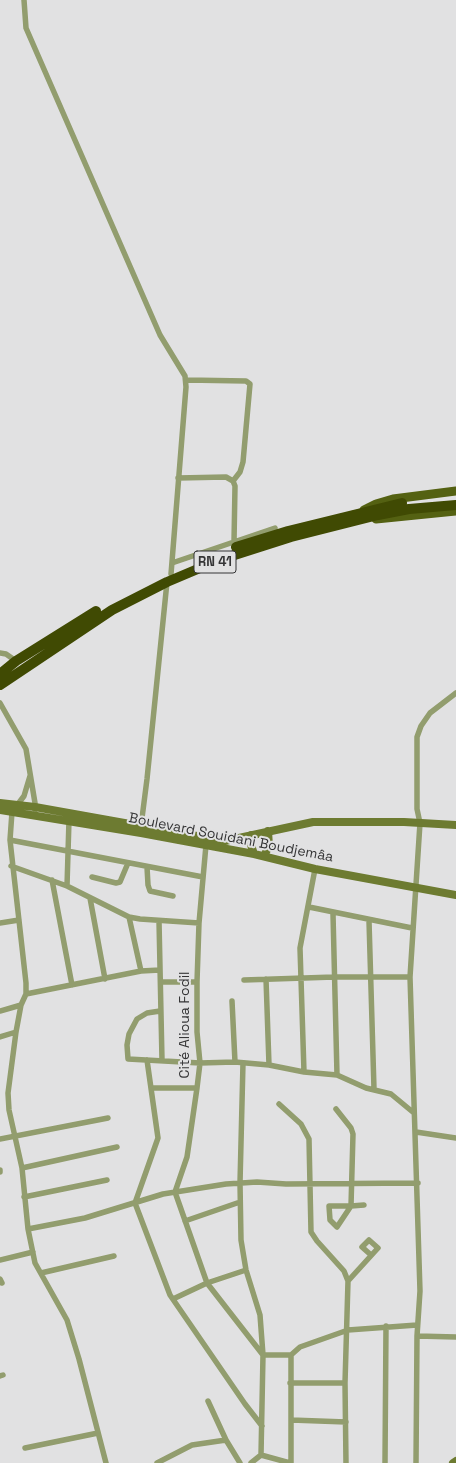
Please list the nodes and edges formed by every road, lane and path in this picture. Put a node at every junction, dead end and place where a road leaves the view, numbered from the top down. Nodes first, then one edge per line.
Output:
1 (24, 0) edge
2 (186, 380) junction
3 (178, 478) junction
4 (233, 481) junction
5 (456, 491) edge
6 (456, 498) edge
7 (456, 505) edge
8 (456, 511) edge
9 (362, 515) junction
10 (275, 528) dead end
11 (234, 542) junction
12 (172, 563) junction
13 (169, 578) junction
14 (0, 653) edge
15 (16, 661) junction
16 (0, 674) edge
17 (0, 685) edge
18 (456, 693) edge
19 (0, 703) edge
20 (30, 776) junction
21 (0, 803) edge
22 (15, 808) junction
23 (0, 810) edge
24 (35, 811) junction
25 (69, 820) junction
26 (420, 823) junction
27 (456, 825) edge
28 (141, 826) junction
29 (268, 831) junction
30 (252, 835) junction
31 (10, 840) junction
32 (206, 845) junction
33 (67, 852) junction
34 (254, 854) junction
35 (264, 856) junction
36 (128, 863) junction
37 (11, 866) junction
38 (147, 867) junction
39 (315, 869) junction
40 (203, 877) junction
41 (92, 878) dead end
42 (52, 880) junction
43 (67, 886) junction
44 (415, 887) junction
45 (456, 895) edge
46 (173, 896) dead end
47 (90, 898) junction
48 (308, 907) junction
49 (333, 914) junction
50 (129, 917) junction
51 (19, 920) junction
52 (159, 921) junction
53 (369, 921) junction
54 (0, 923) edge
55 (199, 923) junction
56 (412, 928) junction
57 (141, 970) junction
58 (160, 970) junction
59 (334, 977) junction
60 (371, 977) junction
61 (410, 977) junction
62 (300, 978) junction
63 (105, 979) junction
64 (266, 979) junction
65 (244, 980) dead end
66 (161, 982) junction
67 (197, 982) junction
68 (72, 985) junction
69 (26, 994) junction
70 (232, 1001) dead end
71 (21, 1005) junction
72 (0, 1010) edge
73 (160, 1010) junction
74 (16, 1032) junction
75 (0, 1037) edge
76 (147, 1060) junction
77 (162, 1060) junction
78 (235, 1062) junction
79 (243, 1063) junction
80 (200, 1064) junction
81 (270, 1065) junction
82 (304, 1072) junction
83 (337, 1075) junction
84 (151, 1088) junction
85 (197, 1088) junction
86 (374, 1089) junction
87 (279, 1104) dead end
88 (336, 1109) dead end
89 (414, 1113) junction
90 (108, 1118) dead end
91 (416, 1132) junction
92 (16, 1136) junction
93 (456, 1138) edge
94 (0, 1139) edge
95 (117, 1147) dead end
96 (22, 1168) junction
97 (107, 1180) dead end
98 (352, 1182) junction
99 (240, 1183) junction
100 (418, 1183) junction
101 (309, 1184) junction
102 (175, 1192) junction
103 (24, 1197) junction
104 (240, 1202) junction
105 (135, 1203) junction
106 (364, 1205) dead end
107 (351, 1206) junction
108 (185, 1220) junction
109 (28, 1229) junction
110 (33, 1252) junction
111 (371, 1255) dead end
112 (114, 1256) dead end
113 (0, 1260) edge
114 (246, 1270) junction
115 (41, 1273) junction
116 (348, 1282) junction
117 (207, 1283) junction
118 (173, 1299) junction
119 (417, 1325) junction
120 (386, 1326) junction
121 (348, 1330) junction
122 (417, 1336) junction
123 (456, 1337) edge
124 (263, 1355) junction
125 (290, 1355) junction
126 (290, 1383) junction
127 (345, 1383) junction
128 (208, 1401) dead end
129 (292, 1420) junction
130 (346, 1422) junction
131 (262, 1426) junction
132 (98, 1433) junction
133 (226, 1440) junction
134 (25, 1448) dead end
135 (261, 1455) junction
136 (456, 1461) edge
137 (106, 1463) edge
138 (157, 1463) edge
139 (240, 1463) edge
140 (251, 1463) edge
141 (291, 1463) edge
142 (346, 1463) edge
143 (386, 1463) edge
144 (416, 1463) edge
145 (453, 1463) edge

1 - 2 street
2 - 3 street
2 - 4 street
3 - 4 street
3 - 12 street
4 - 11 street
5 - 9 main road
6 - 9 highway, RN 41
7 - 9 highway, RN 41
8 - 9 main road
9 - 13 highway, RN 41
10 - 11 street
11 - 12 street
12 - 13 street
13 - 15 highway, RN 41
13 - 17 highway, RN 41
13 - 28 street
14 - 15 street
15 - 16 highway, RN 41
18 - 26 street
19 - 20 street
20 - 22 street
20 - 24 street
21 - 22 main road, Boulevard Souidani Boudjemâa
22 - 23 main road, Boulevard Souidani Boudjemâa
22 - 24 main road, Boulevard Souidani Boudjemâa
22 - 31 street
24 - 25 main road, Boulevard Souidani Boudjemâa
24 - 28 main road, Boulevard Souidani Boudjemâa
25 - 32 main road, Boulevard Souidani Boudjemâa
25 - 33 street
26 - 27 main road, Boulevard Souidani Boudjemâa
26 - 29 main road, Boulevard Souidani Boudjemâa
26 - 44 street
28 - 30 main road, Boulevard Souidani Boudjemâa
29 - 30 main road, Boulevard Souidani Boudjemâa
29 - 35 main road
30 - 34 main road
31 - 33 street
31 - 37 street
32 - 34 main road, Boulevard Souidani Boudjemâa
32 - 40 street, Cité Alioua Fodil
33 - 36 street
33 - 43 street
34 - 35 main road, Boulevard Souidani Boudjemâa
35 - 39 main road, Boulevard Souidani Boudjemâa
36 - 38 street
36 - 41 street
37 - 42 street
37 - 51 street
38 - 40 street
38 - 46 street
39 - 44 main road, Boulevard Souidani Boudjemâa
39 - 48 street
40 - 55 street, Cité Alioua Fodil
42 - 43 street
42 - 68 street
43 - 47 street
44 - 45 main road, Boulevard Souidani Boudjemâa
44 - 56 street
47 - 50 street
47 - 63 street
48 - 49 street
48 - 62 street
49 - 53 street
49 - 59 street
50 - 52 street
50 - 57 street
51 - 54 street
51 - 69 street
52 - 55 street
52 - 58 street
53 - 56 street
53 - 60 street
55 - 67 street, Cité Alioua Fodil
56 - 61 street
57 - 58 street
57 - 63 street
58 - 66 street
59 - 60 street
59 - 62 street
59 - 83 street
60 - 61 street
60 - 86 street
61 - 89 street
62 - 64 street
62 - 82 street
63 - 68 street
64 - 65 street
64 - 81 street
66 - 67 street
66 - 73 street
67 - 80 street, Cité Alioua Fodil
68 - 69 street
69 - 71 street
70 - 78 street
71 - 72 street
71 - 74 street
73 - 76 street
73 - 77 street
74 - 75 street
74 - 92 street
76 - 77 street
76 - 84 street
77 - 80 street
78 - 79 street
78 - 80 street
79 - 81 street
79 - 99 street
80 - 85 street, Cité Alioua Fodil
81 - 82 street
82 - 83 street
83 - 86 street
84 - 85 street
84 - 105 street
85 - 102 street, Cité Alioua Fodil
86 - 89 street
87 - 101 street
88 - 98 street
89 - 91 street
90 - 92 street
91 - 93 street
91 - 100 street
92 - 94 street
92 - 96 street
95 - 96 street
96 - 103 street
97 - 103 street
98 - 100 street
98 - 101 street
98 - 107 street
99 - 101 street
99 - 102 street
99 - 104 street
100 - 119 street
101 - 116 street
102 - 105 street
102 - 108 street
103 - 109 street
104 - 108 street
104 - 114 street
105 - 109 street
105 - 118 street
106 - 107 street
107 - 107 street
108 - 117 street
109 - 110 street
110 - 113 street
110 - 115 street
111 - 116 street
112 - 115 street
114 - 117 street
114 - 124 street
115 - 132 street
116 - 121 street
117 - 118 street
117 - 124 street
118 - 131 street
119 - 120 street
119 - 122 street
120 - 121 street
120 - 143 street
121 - 125 street
121 - 127 street
122 - 123 street
122 - 144 street
124 - 125 street
124 - 131 street
125 - 126 street
126 - 127 street
126 - 129 street
127 - 130 street
128 - 133 street
129 - 130 street
129 - 141 street
130 - 142 street
131 - 135 street
132 - 134 street
132 - 137 street
133 - 138 street
133 - 139 street
135 - 140 street
135 - 141 street
136 - 145 main road

